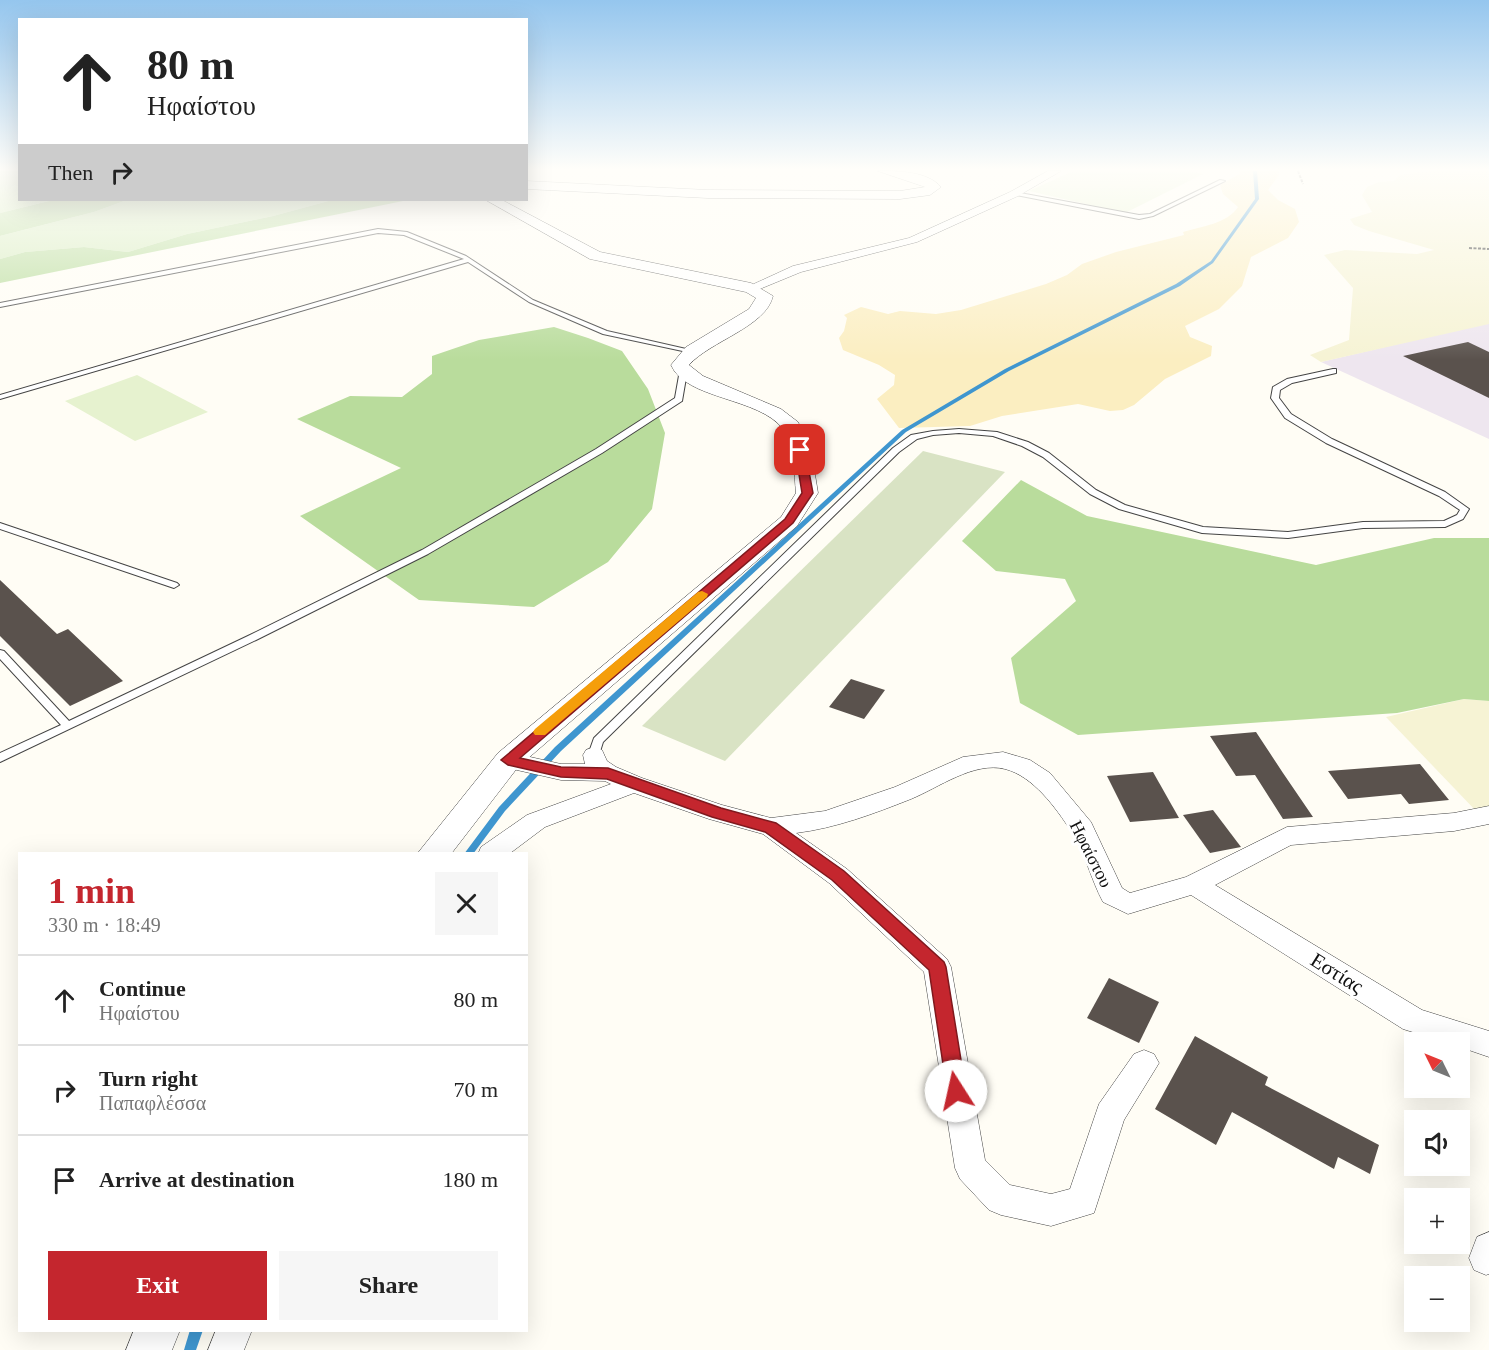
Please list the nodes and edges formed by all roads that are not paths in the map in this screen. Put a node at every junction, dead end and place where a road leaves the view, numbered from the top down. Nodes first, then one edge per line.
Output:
1 (363, 234) edge
2 (407, 234) edge
3 (555, 234) edge
4 (926, 234) edge
5 (468, 260) junction
6 (751, 288) junction
7 (0, 305) edge
8 (692, 351) junction
9 (1334, 371) dead end
10 (683, 372) junction
11 (0, 397) edge
12 (0, 526) edge
13 (174, 585) dead end
14 (0, 653) edge
15 (68, 726) junction
16 (0, 758) edge
17 (518, 761) junction
18 (601, 764) junction
19 (634, 784) junction
20 (1489, 815) edge
21 (771, 827) junction
22 (435, 852) edge
23 (493, 852) edge
24 (1194, 884) junction
25 (1489, 1044) edge
26 (1144, 1063) dead end
27 (156, 1332) edge
28 (233, 1332) edge
29 (148, 1350) edge
30 (226, 1350) edge

1 - 7 lane
2 - 5 lane
3 - 6 street
4 - 6 street
5 - 8 lane
5 - 11 lane
6 - 8 street
8 - 10 street
9 - 18 lane
10 - 15 lane
10 - 17 street
12 - 13 lane
14 - 15 lane
15 - 16 lane
17 - 18 street, Ηφαίστου
17 - 22 street
18 - 19 street, Ηφαίστου
19 - 21 street, Ηφαίστου
19 - 23 street
20 - 24 street, Ηφαίστου
21 - 24 street, Ηφαίστου
21 - 26 street
24 - 25 street, Εστίας
27 - 29 street
28 - 30 street

